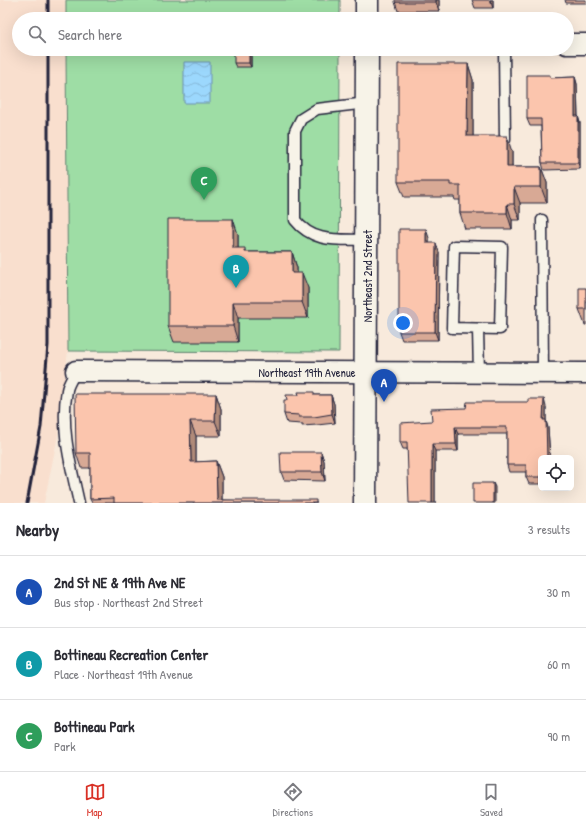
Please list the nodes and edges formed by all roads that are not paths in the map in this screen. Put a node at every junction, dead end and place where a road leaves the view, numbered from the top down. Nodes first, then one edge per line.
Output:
1 (367, 0) edge
2 (367, 12) edge
3 (574, 44) edge
4 (586, 44) edge
5 (367, 56) edge
6 (504, 56) edge
7 (367, 103) junction
8 (504, 140) edge
9 (542, 220) dead end
10 (367, 240) junction
11 (478, 329) junction
12 (76, 371) joint
13 (366, 373) junction
14 (543, 373) junction
15 (586, 373) edge
16 (479, 374) junction
17 (79, 503) edge
18 (365, 503) edge

1 - 2 street
3 - 4 street
5 - 7 street, Northeast 2nd Street
6 - 8 lane
7 - 10 street, Northeast 2nd Street
7 - 10 lane
9 - 14 lane
10 - 13 street, Northeast 2nd Street
11 - 11 lane
11 - 16 lane
12 - 13 street, Northeast 19th Avenue
12 - 17 lane
13 - 16 street, Northeast 19th Avenue
13 - 18 street, Northeast 2nd Street
14 - 15 street, Northeast 19th Avenue
14 - 16 street, Northeast 19th Avenue

